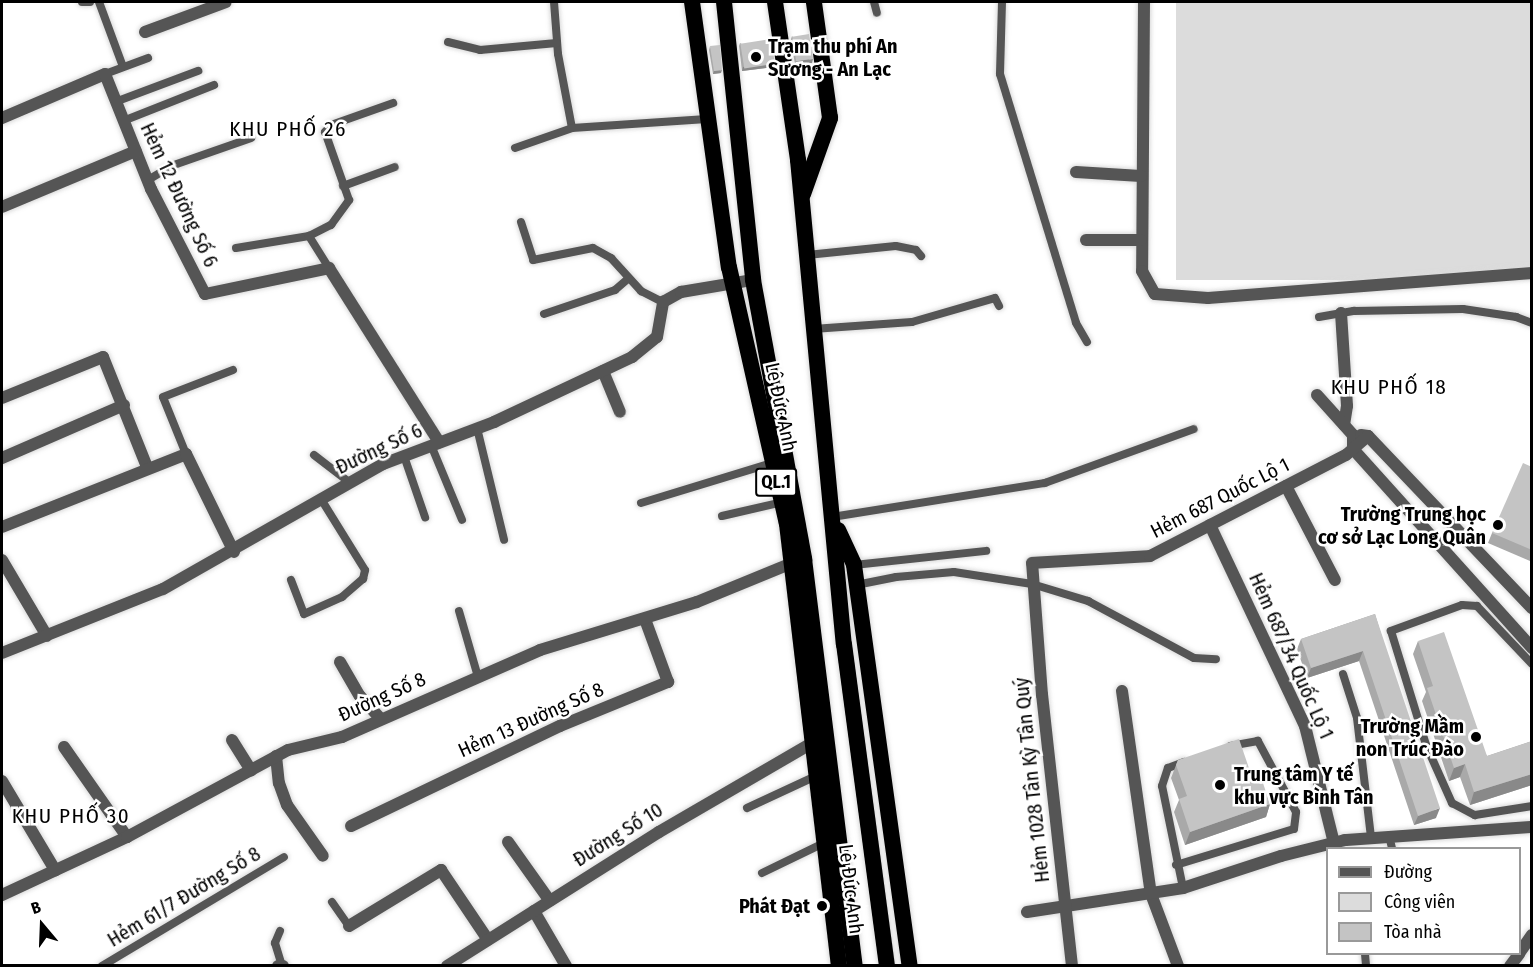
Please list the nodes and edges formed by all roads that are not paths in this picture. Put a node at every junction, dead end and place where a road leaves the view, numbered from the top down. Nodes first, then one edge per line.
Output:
1 (82, 2) edge
2 (90, 2) edge
3 (99, 2) edge
4 (226, 2) edge
5 (554, 2) edge
6 (692, 2) edge
7 (724, 2) edge
8 (775, 2) edge
9 (814, 2) edge
10 (874, 2) edge
11 (1002, 2) edge
12 (1144, 2) edge
13 (877, 13) dead end
14 (145, 32) dead end
15 (448, 42) dead end
16 (557, 42) junction
17 (148, 58) dead end
18 (123, 67) junction
19 (198, 71) dead end
20 (105, 74) junction
21 (214, 85) dead end
22 (115, 102) junction
23 (393, 103) dead end
24 (2, 118) edge
25 (707, 119) junction
26 (123, 121) junction
27 (572, 128) junction
28 (251, 138) dead end
29 (514, 148) dead end
30 (136, 151) junction
31 (395, 167) dead end
32 (1076, 172) dead end
33 (1141, 176) junction
34 (148, 180) junction
35 (344, 186) junction
36 (800, 200) junction
37 (2, 207) edge
38 (521, 222) dead end
39 (309, 236) junction
40 (1086, 240) dead end
41 (1141, 240) junction
42 (236, 248) dead end
43 (807, 255) junction
44 (921, 256) dead end
45 (329, 268) junction
46 (1532, 273) edge
47 (629, 278) junction
48 (753, 280) junction
49 (733, 285) junction
50 (663, 302) junction
51 (999, 306) dead end
52 (1341, 313) junction
53 (544, 314) dead end
54 (1319, 317) dead end
55 (1532, 323) edge
56 (812, 329) junction
57 (1087, 342) dead end
58 (233, 370) dead end
59 (603, 370) junction
60 (1317, 395) dead end
61 (2, 398) edge
62 (124, 405) junction
63 (620, 412) dead end
64 (1344, 425) junction
65 (477, 428) junction
66 (1194, 429) dead end
67 (1353, 435) junction
68 (1368, 436) junction
69 (435, 444) junction
70 (1353, 449) junction
71 (186, 454) junction
72 (314, 454) dead end
73 (404, 456) junction
74 (2, 458) edge
75 (778, 461) junction
76 (147, 467) junction
77 (1410, 481) junction
78 (349, 482) junction
79 (1286, 486) junction
80 (1396, 496) junction
81 (321, 499) junction
82 (788, 501) junction
83 (641, 503) dead end
84 (722, 516) dead end
85 (425, 517) dead end
86 (832, 517) junction
87 (462, 520) dead end
88 (1210, 525) junction
89 (2, 527) edge
90 (504, 540) dead end
91 (986, 551) dead end
92 (234, 552) junction
93 (2, 560) edge
94 (798, 561) junction
95 (854, 565) junction
96 (291, 580) dead end
97 (1335, 580) dead end
98 (856, 585) junction
99 (1032, 587) junction
100 (1532, 608) edge
101 (459, 611) dead end
102 (645, 619) junction
103 (47, 636) junction
104 (1532, 648) edge
105 (2, 653) edge
106 (1216, 658) dead end
107 (340, 662) dead end
108 (1532, 664) edge
109 (1343, 674) dead end
110 (478, 677) junction
111 (1122, 691) dead end
112 (381, 719) junction
113 (232, 740) dead end
114 (812, 742) junction
115 (64, 747) dead end
116 (1221, 748) edge
117 (276, 756) junction
118 (1200, 756) edge
119 (251, 770) junction
120 (816, 776) junction
121 (2, 781) edge
122 (1532, 806) edge
123 (747, 808) dead end
124 (351, 826) dead end
125 (1532, 827) edge
126 (127, 837) junction
127 (1371, 838) junction
128 (508, 842) dead end
129 (1390, 842) edge
130 (824, 843) junction
131 (1334, 843) junction
132 (323, 856) dead end
133 (284, 857) dead end
134 (1176, 865) junction
135 (55, 870) junction
136 (762, 873) dead end
137 (1183, 888) junction
138 (1151, 894) junction
139 (2, 895) edge
140 (550, 901) junction
141 (332, 902) dead end
142 (1067, 908) junction
143 (534, 911) junction
144 (1028, 912) dead end
145 (349, 926) joint
146 (280, 931) dead end
147 (1532, 935) edge
148 (488, 940) junction
149 (1521, 950) edge
150 (281, 965) edge
151 (102, 966) edge
152 (447, 966) edge
153 (566, 966) edge
154 (839, 966) edge
155 (855, 966) edge
156 (887, 966) edge
157 (910, 966) edge
158 (1072, 966) edge
159 (1178, 966) edge

1 - 2 lane
3 - 18 lane
4 - 14 street
5 - 16 lane
6 - 25 highway, Lê Đức Anh / QL.1
7 - 48 highway, Lê Đức Anh / QL.1
8 - 36 highway, Lê Đức Anh
9 - 36 highway, Lê Đức Anh
10 - 13 lane
11 - 57 lane
12 - 33 street
15 - 16 lane
16 - 27 lane
17 - 18 lane
18 - 20 lane
19 - 22 lane
20 - 22 street, Hẻm 12 Đường Số 6
20 - 24 street
21 - 26 lane
22 - 26 street, Hẻm 12 Đường Số 6
23 - 35 lane
25 - 27 lane
25 - 49 highway, Lê Đức Anh / QL.1
26 - 30 street, Hẻm 12 Đường Số 6
27 - 29 lane
28 - 34 lane
30 - 34 street, Hẻm 12 Đường Số 6
30 - 37 street
31 - 35 lane
32 - 33 street
33 - 41 street
34 - 45 street, Hẻm 12 Đường Số 6
35 - 39 lane
36 - 43 highway, Lê Đức Anh
38 - 47 lane
39 - 42 lane
39 - 45 lane
40 - 41 street
41 - 46 street
43 - 44 lane
43 - 56 highway, Lê Đức Anh
45 - 69 street
47 - 50 lane
47 - 53 lane
48 - 49 street
48 - 75 highway, Lê Đức Anh / QL.1
49 - 50 street
49 - 75 highway, Lê Đức Anh / QL.1
50 - 59 street, Đường Số 6
51 - 56 lane
52 - 54 lane
52 - 55 lane
52 - 64 street
56 - 86 highway, Lê Đức Anh
58 - 71 lane
59 - 63 street
59 - 65 street, Đường Số 6
60 - 64 street
61 - 62 street
62 - 74 street
62 - 76 street
64 - 67 street
65 - 69 street, Đường Số 6
65 - 90 lane
66 - 86 lane
67 - 68 street
67 - 70 street
68 - 70 street, Hẻm 687 Quốc Lộ 1
68 - 77 street
69 - 73 street, Đường Số 6
69 - 87 lane
70 - 79 street, Hẻm 687 Quốc Lộ 1
70 - 80 street
71 - 76 street
71 - 92 street
72 - 78 lane
73 - 78 street, Đường Số 6
73 - 85 lane
75 - 82 highway, Lê Đức Anh / QL.1
75 - 83 lane
76 - 89 street
77 - 80 street
77 - 100 street
78 - 81 street, Đường Số 6
79 - 88 street, Hẻm 687 Quốc Lộ 1
79 - 97 street
80 - 104 street
81 - 92 street, Đường Số 6
81 - 96 lane
82 - 84 lane
82 - 94 highway, Lê Đức Anh / QL.1
86 - 95 highway
86 - 156 highway, Lê Đức Anh
88 - 99 street, Hẻm 687 Quốc Lộ 1
88 - 131 street, Hẻm 687/34 Quốc Lộ 1
91 - 95 lane
92 - 103 street, Đường Số 6
93 - 103 street
94 - 102 street, Đường Số 8
94 - 114 highway, Lê Đức Anh / QL.1
94 - 155 highway, Lê Đức Anh / QL.1
95 - 98 highway
98 - 99 lane
98 - 157 highway
99 - 106 lane
99 - 142 street, Hẻm 1028 Tân Kỳ Tân Quý
101 - 110 lane
102 - 110 street, Đường Số 8
102 - 124 street, Hẻm 13 Đường Số 8
103 - 105 street, Đường Số 6
107 - 112 street
108 - 122 lane
109 - 127 lane
110 - 112 street, Đường Số 8
111 - 138 street
112 - 117 street, Đường Số 8
113 - 119 street
114 - 120 highway, Lê Đức Anh / QL.1
114 - 140 street, Đường Số 10
115 - 126 street
116 - 134 lane
117 - 119 street, Đường Số 8
117 - 132 street
118 - 134 lane
119 - 126 street, Đường Số 8
120 - 123 lane
120 - 130 highway, Lê Đức Anh / QL.1
121 - 135 street
125 - 129 street
126 - 135 street, Đường Số 8
127 - 129 street
127 - 131 street
128 - 140 street
130 - 136 lane
130 - 154 highway, Lê Đức Anh / QL.1
131 - 137 street
133 - 151 lane, Hẻm 61/7 Đường Số 8
134 - 137 lane
135 - 139 street, Đường Số 8
137 - 138 street
138 - 142 street
138 - 159 street
140 - 143 street, Đường Số 10
141 - 145 lane
142 - 144 street
142 - 158 street, Hẻm 1028 Tân Kỳ Tân Quý
143 - 148 street, Đường Số 10
143 - 153 street
145 - 148 street
146 - 150 lane
147 - 149 street
148 - 152 street, Đường Số 10

